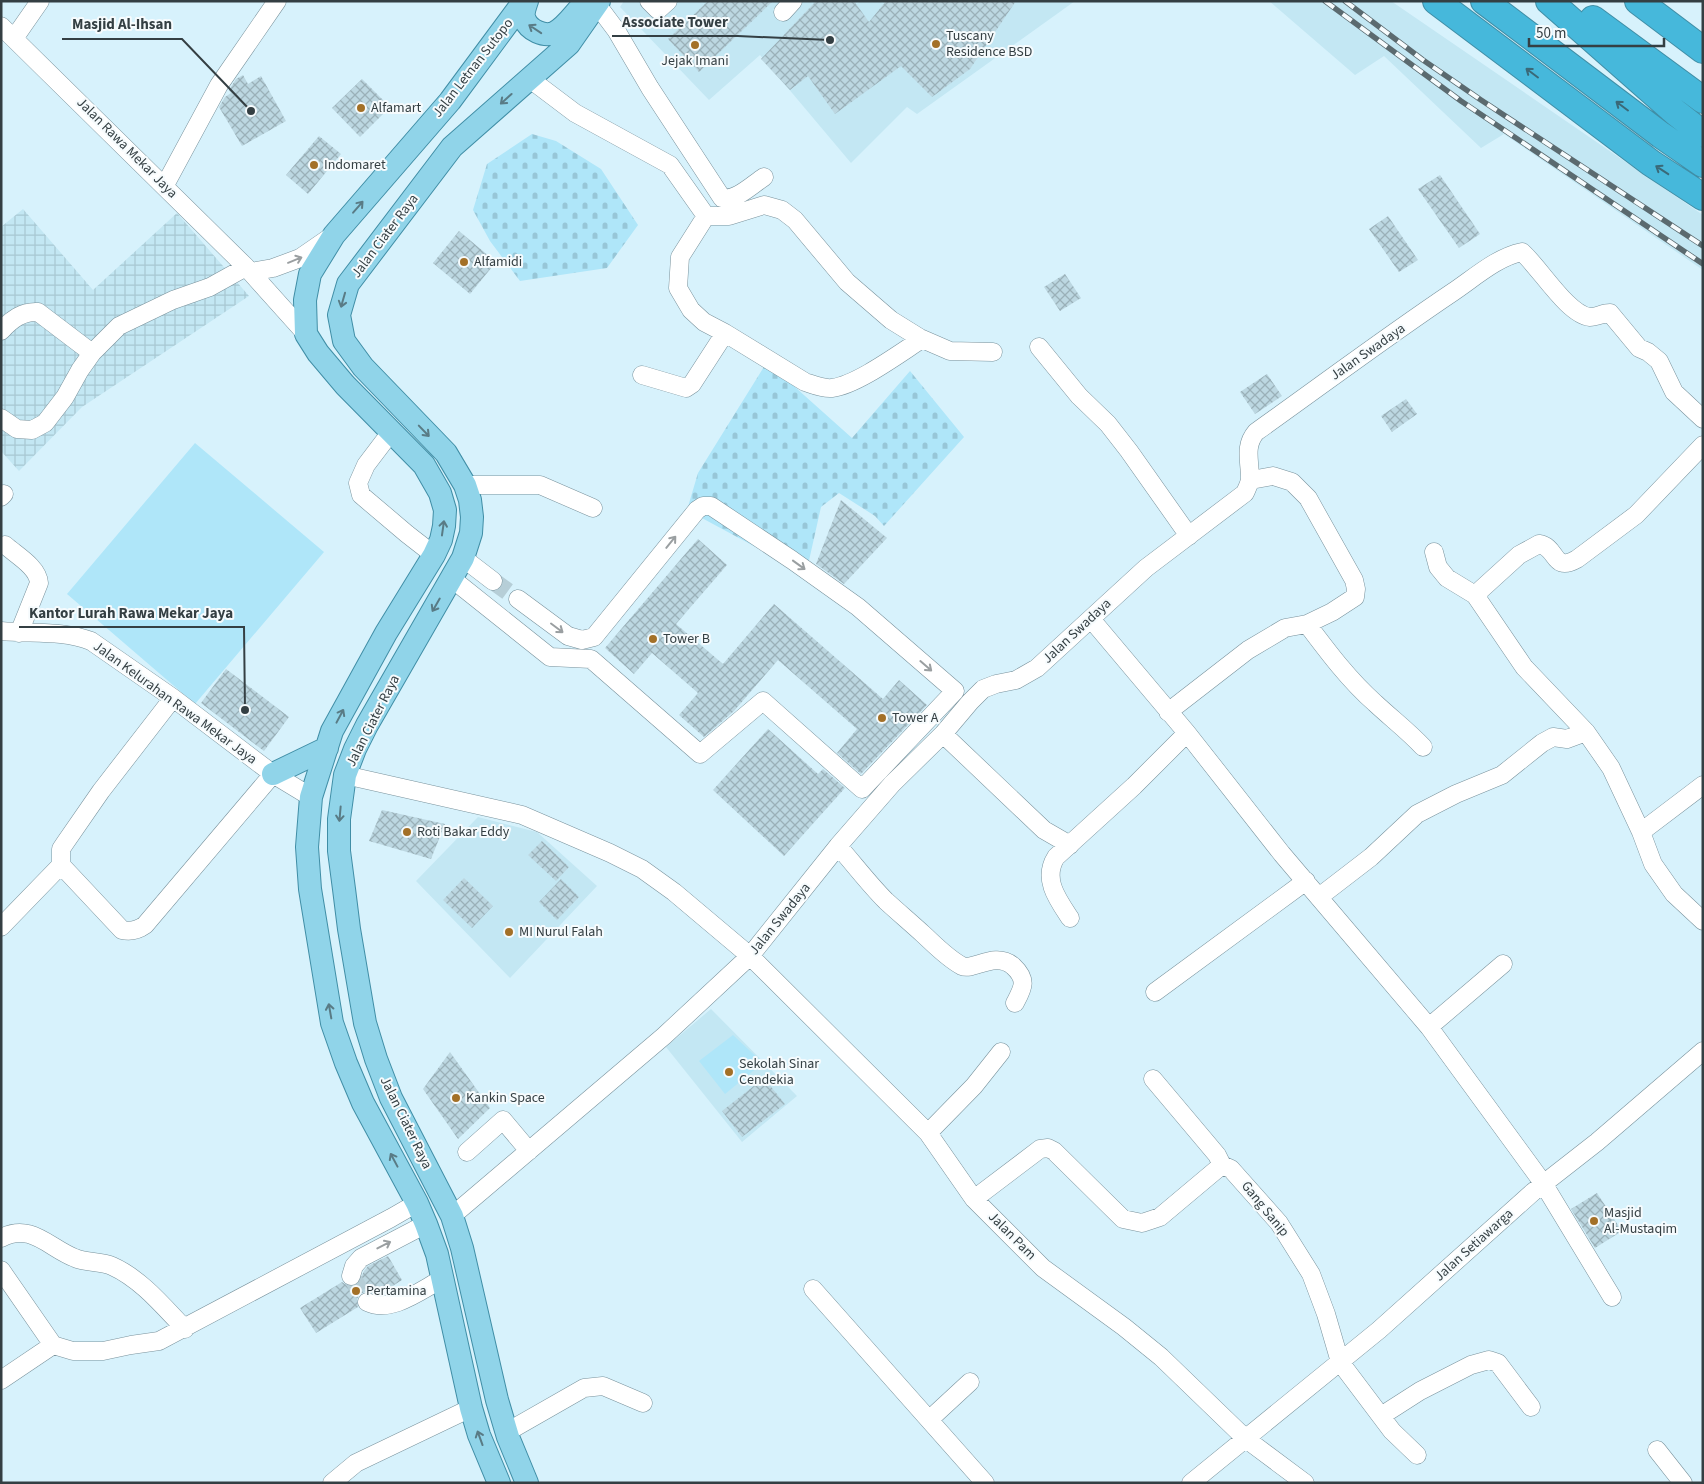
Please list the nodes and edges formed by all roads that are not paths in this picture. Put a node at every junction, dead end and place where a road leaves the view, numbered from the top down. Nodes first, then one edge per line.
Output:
1 (40, 1) edge
2 (277, 1) edge
3 (526, 1) edge
4 (649, 1) edge
5 (668, 1) edge
6 (1436, 1) edge
7 (1484, 1) edge
8 (1549, 1) edge
9 (1570, 1) edge
10 (1638, 1) edge
11 (1658, 1) edge
12 (594, 3) edge
13 (5, 29) edge
14 (1703, 40) edge
15 (1703, 50) edge
16 (530, 78) junction
17 (1703, 100) edge
18 (1703, 134) edge
19 (1703, 164) edge
20 (764, 177) dead end
21 (165, 186) junction
22 (1703, 197) edge
23 (706, 216) junction
24 (334, 235) junction
25 (249, 269) junction
26 (1, 331) edge
27 (725, 333) junction
28 (306, 334) junction
29 (922, 339) junction
30 (1039, 347) dead end
31 (994, 352) dead end
32 (92, 353) junction
33 (642, 375) dead end
34 (1, 418) edge
35 (1703, 419) edge
36 (391, 432) junction
37 (1703, 445) edge
38 (1251, 480) junction
39 (465, 485) junction
40 (593, 508) dead end
41 (1189, 536) junction
42 (5, 545) dead end
43 (1434, 552) dead end
44 (434, 555) junction
45 (463, 558) junction
46 (451, 578) junction
47 (493, 581) tunnel mouth
48 (1475, 596) junction
49 (518, 599) tunnel mouth
50 (1091, 619) junction
51 (1307, 624) junction
52 (10, 632) edge
53 (173, 698) junction
54 (1168, 712) junction
55 (1586, 732) junction
56 (942, 734) junction
57 (1187, 734) junction
58 (1423, 747) dead end
59 (327, 748) junction
60 (273, 774) junction
61 (345, 775) junction
62 (1703, 785) edge
63 (311, 797) junction
64 (1641, 832) junction
65 (1070, 845) junction
66 (838, 846) junction
67 (61, 865) junction
68 (1306, 881) junction
69 (1319, 897) junction
70 (1070, 918) dead end
71 (1703, 921) edge
72 (1, 927) edge
73 (750, 956) junction
74 (1503, 964) dead end
75 (1155, 992) dead end
76 (1015, 1003) dead end
77 (1429, 1027) junction
78 (1703, 1051) edge
79 (1001, 1052) dead end
80 (1153, 1079) dead end
81 (928, 1133) junction
82 (529, 1151) junction
83 (467, 1152) dead end
84 (1222, 1165) junction
85 (1543, 1183) junction
86 (974, 1199) junction
87 (417, 1203) junction
88 (452, 1216) junction
89 (426, 1224) junction
90 (1, 1238) edge
91 (462, 1248) junction
92 (437, 1254) junction
93 (1, 1270) edge
94 (352, 1276) dead end
95 (442, 1278) junction
96 (814, 1289) dead end
97 (1612, 1297) dead end
98 (367, 1302) dead end
99 (185, 1329) junction
100 (53, 1345) junction
101 (1340, 1362) junction
102 (1, 1380) edge
103 (970, 1382) dead end
104 (643, 1403) dead end
105 (1531, 1407) dead end
106 (471, 1408) junction
107 (1381, 1416) junction
108 (930, 1419) junction
109 (507, 1432) junction
110 (1246, 1439) junction
111 (1656, 1450) dead end
112 (1417, 1455) dead end
113 (332, 1483) edge
114 (499, 1483) edge
115 (527, 1483) edge
116 (985, 1483) edge
117 (1191, 1483) edge
118 (1305, 1483) edge
119 (1683, 1483) edge

1 - 13 street
2 - 21 street
12 -> 3 main road
24 -> 3 main road, Jalan Letnan Sutopo
4 - 5 street
22 -> 6 highway
19 -> 7 highway
8 - 18 highway
9 - 17 highway
10 - 15 highway
11 - 14 highway
12 - 16 main road
12 - 20 street
13 - 21 street, Jalan Rawa Mekar Jaya
16 - 23 street
16 -> 39 main road, Jalan Ciater Raya
21 - 25 street, Jalan Rawa Mekar Jaya
23 - 27 street
23 - 29 street
25 -> 24 street
24 - 28 main road, Jalan Letnan Sutopo
25 - 28 street, Jalan Rawa Mekar Jaya
25 - 32 street
26 - 32 street
27 - 29 street
27 - 33 street
28 - 36 main road, Jalan Ciater Raya
29 - 31 street
30 - 41 street
32 - 34 street
35 - 38 street, Jalan Swadaya
44 -> 36 main road, Jalan Ciater Raya
36 - 44 street
37 - 48 street
38 - 41 street, Jalan Swadaya
38 - 51 street
39 - 40 street
39 - 45 main road, Jalan Ciater Raya
41 - 50 street, Jalan Swadaya
42 - 52 street
43 - 48 street
59 -> 44 main road, Jalan Ciater Raya
45 - 46 main road, Jalan Ciater Raya
45 - 47 street
49 -> 46 street
46 -> 61 main road, Jalan Ciater Raya
48 - 55 street
50 - 54 street
50 - 56 street, Jalan Swadaya
51 - 54 street
51 - 58 street
52 - 53 street, Jalan Kelurahan Rawa Mekar Jaya
53 - 60 street, Jalan Kelurahan Rawa Mekar Jaya
53 - 67 street
54 - 57 street
55 - 64 street
55 - 69 street
56 - 65 street
56 - 66 street, Jalan Swadaya
57 - 65 street
57 - 68 street
59 - 60 main road
59 - 63 main road, Jalan Ciater Raya
60 - 63 street, Jalan Kelurahan Rawa Mekar Jaya
60 - 67 street
61 - 73 street, Jalan Pam
61 -> 88 main road, Jalan Ciater Raya
62 - 64 street
87 -> 63 main road, Jalan Ciater Raya
64 - 71 street
65 - 70 street
66 - 73 street, Jalan Swadaya
66 - 76 street
67 - 72 street
68 - 69 street
68 - 75 street
69 - 77 street
73 - 81 street, Jalan Pam
73 - 82 street, Jalan Swadaya
74 - 77 street
77 - 85 street
78 - 85 street, Jalan Setiawarga
79 - 81 street
80 - 84 street, Gang Sanip
81 - 86 street, Jalan Pam
82 - 83 street
82 - 88 street, Jalan Swadaya
84 - 86 street
84 - 101 street, Gang Sanip
85 - 97 street
85 - 101 street, Jalan Setiawarga
86 - 110 street, Jalan Pam
87 - 89 main road, Jalan Ciater Raya
87 - 99 street
88 - 91 main road, Jalan Ciater Raya
89 - 92 main road, Jalan Ciater Raya
94 -> 89 street
90 - 99 street
91 - 92 main road
91 - 109 main road, Jalan Ciater Raya
92 - 95 main road, Jalan Ciater Raya
93 - 100 street
95 - 98 street
95 - 106 main road, Jalan Ciater Raya
96 - 108 street
99 - 100 street
100 - 102 street
101 - 107 street
101 - 110 street, Jalan Setiawarga
103 - 108 street
104 - 109 street
105 - 107 street
106 - 113 street
114 -> 106 main road, Jalan Ciater Raya
107 - 112 street
108 - 116 street
109 - 115 main road, Jalan Ciater Raya
110 - 117 street, Jalan Setiawarga
110 - 118 street, Jalan Pam
111 - 119 street

